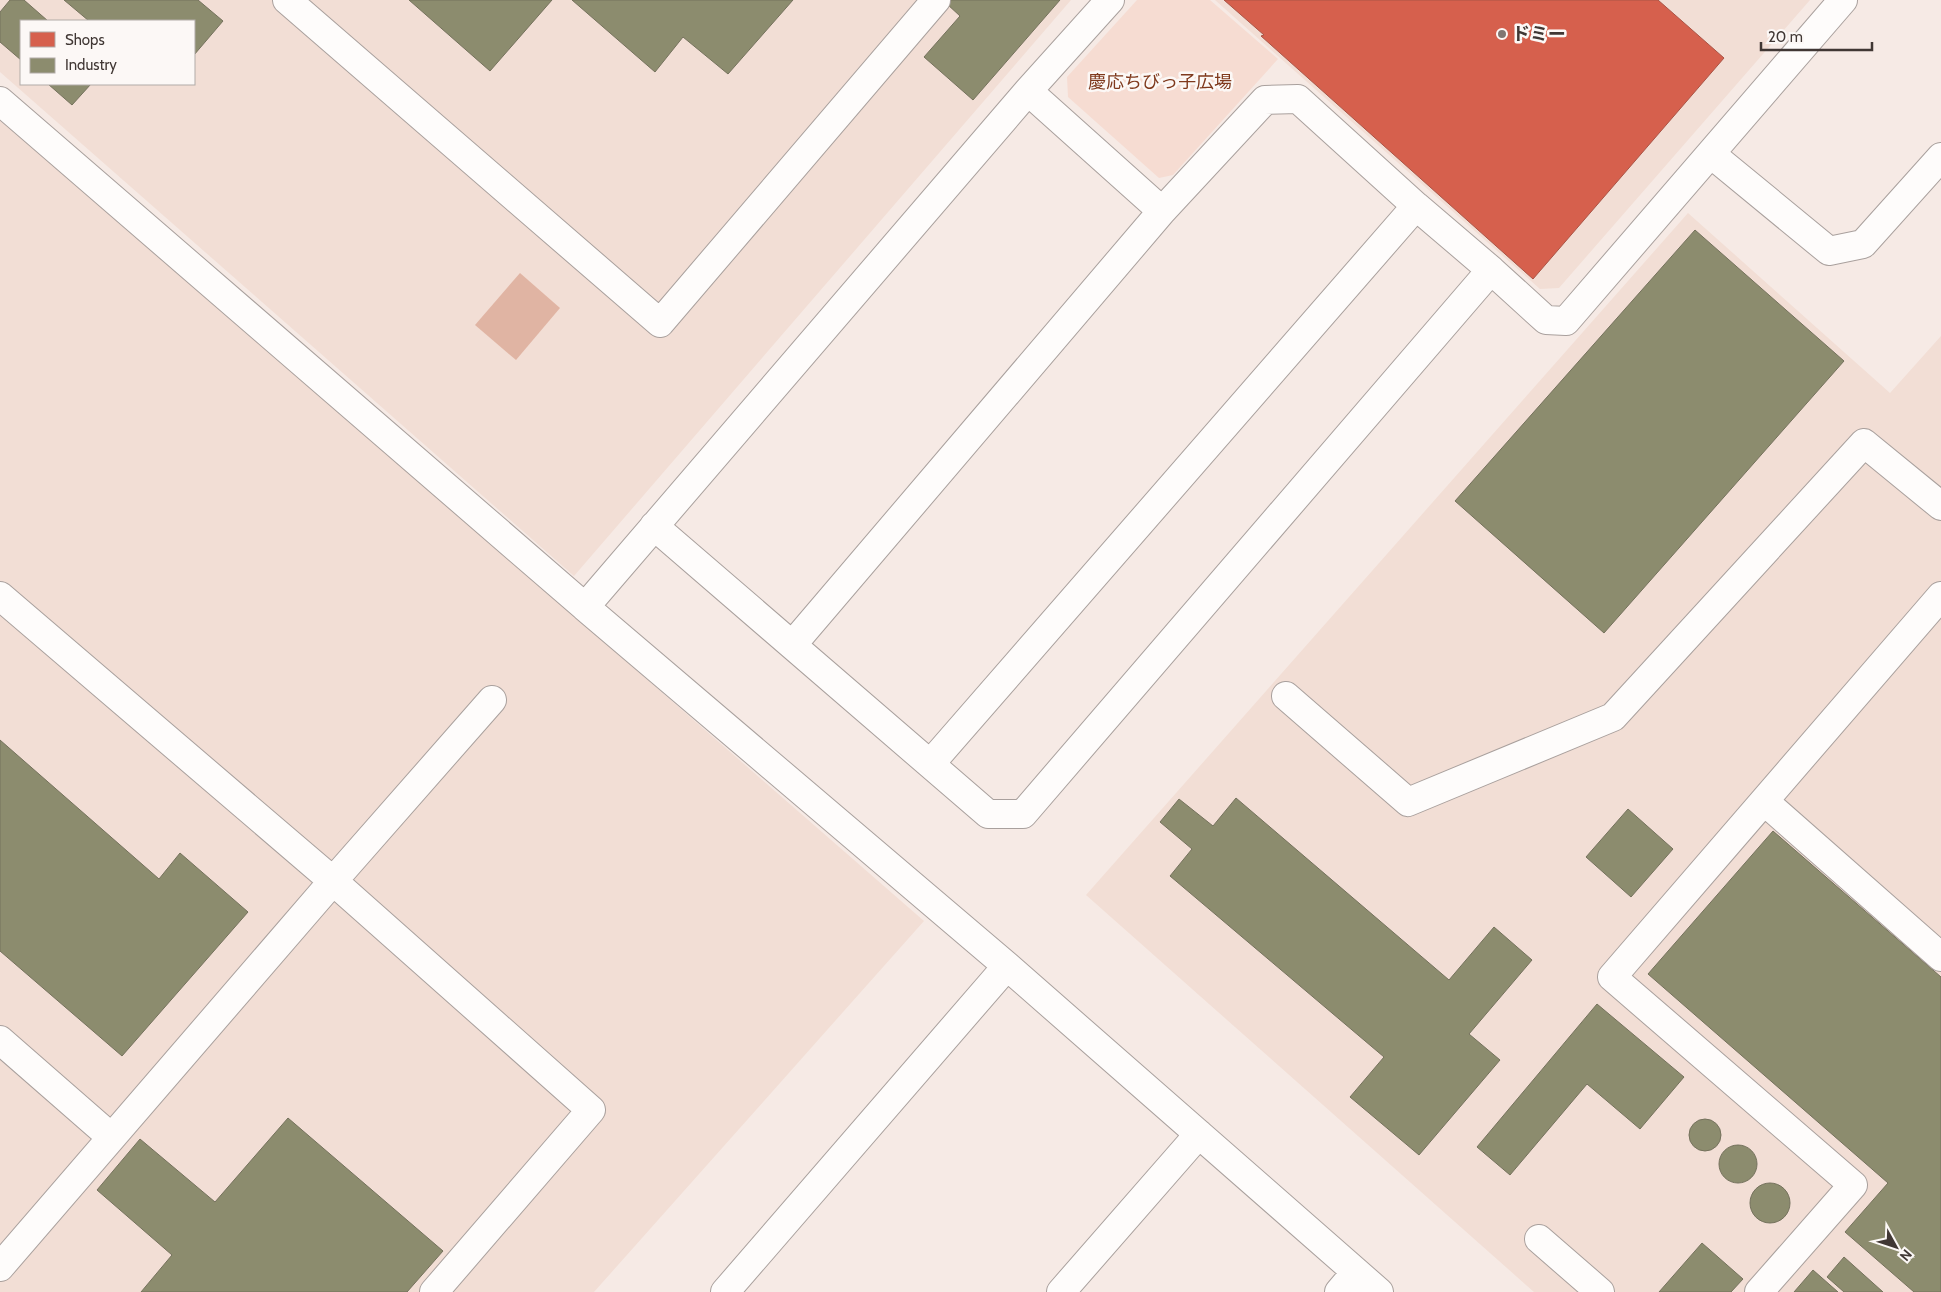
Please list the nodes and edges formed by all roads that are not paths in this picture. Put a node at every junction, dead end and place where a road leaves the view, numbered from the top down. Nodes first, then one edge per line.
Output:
1 (287, 0) edge
2 (936, 0) edge
3 (1110, 0) edge
4 (1842, 0) edge
5 (1028, 91) junction
6 (0, 101) edge
7 (1711, 154) junction
8 (1941, 157) edge
9 (1416, 206) junction
10 (1162, 211) junction
11 (1492, 270) junction
12 (1941, 506) edge
13 (654, 526) junction
14 (0, 596) edge
15 (1941, 596) edge
16 (592, 599) junction
17 (794, 644) junction
18 (1286, 696) dead end
19 (492, 700) dead end
20 (931, 764) junction
21 (1764, 801) junction
22 (334, 881) junction
23 (1941, 957) edge
24 (1007, 966) junction
25 (0, 1040) edge
26 (1199, 1134) junction
27 (111, 1137) junction
28 (1539, 1239) dead end
29 (0, 1268) edge
30 (1347, 1282) edge
31 (434, 1292) edge
32 (725, 1292) edge
33 (1061, 1292) edge
34 (1379, 1292) edge
35 (1600, 1292) edge
36 (1759, 1292) edge

1 - 2 street
3 - 5 street
4 - 7 street
5 - 10 street
5 - 13 street
6 - 16 street
7 - 8 street
7 - 11 street
9 - 10 street
9 - 11 street
9 - 20 street
10 - 17 street
11 - 20 street
12 - 18 street
13 - 16 street
13 - 17 street
14 - 22 street
15 - 21 street
16 - 24 street
17 - 20 street
19 - 22 street
21 - 23 street
21 - 36 street
22 - 27 street
22 - 31 street
24 - 26 street
24 - 32 street
25 - 27 street
26 - 30 street
26 - 33 street
27 - 29 street
28 - 35 street
30 - 34 street

